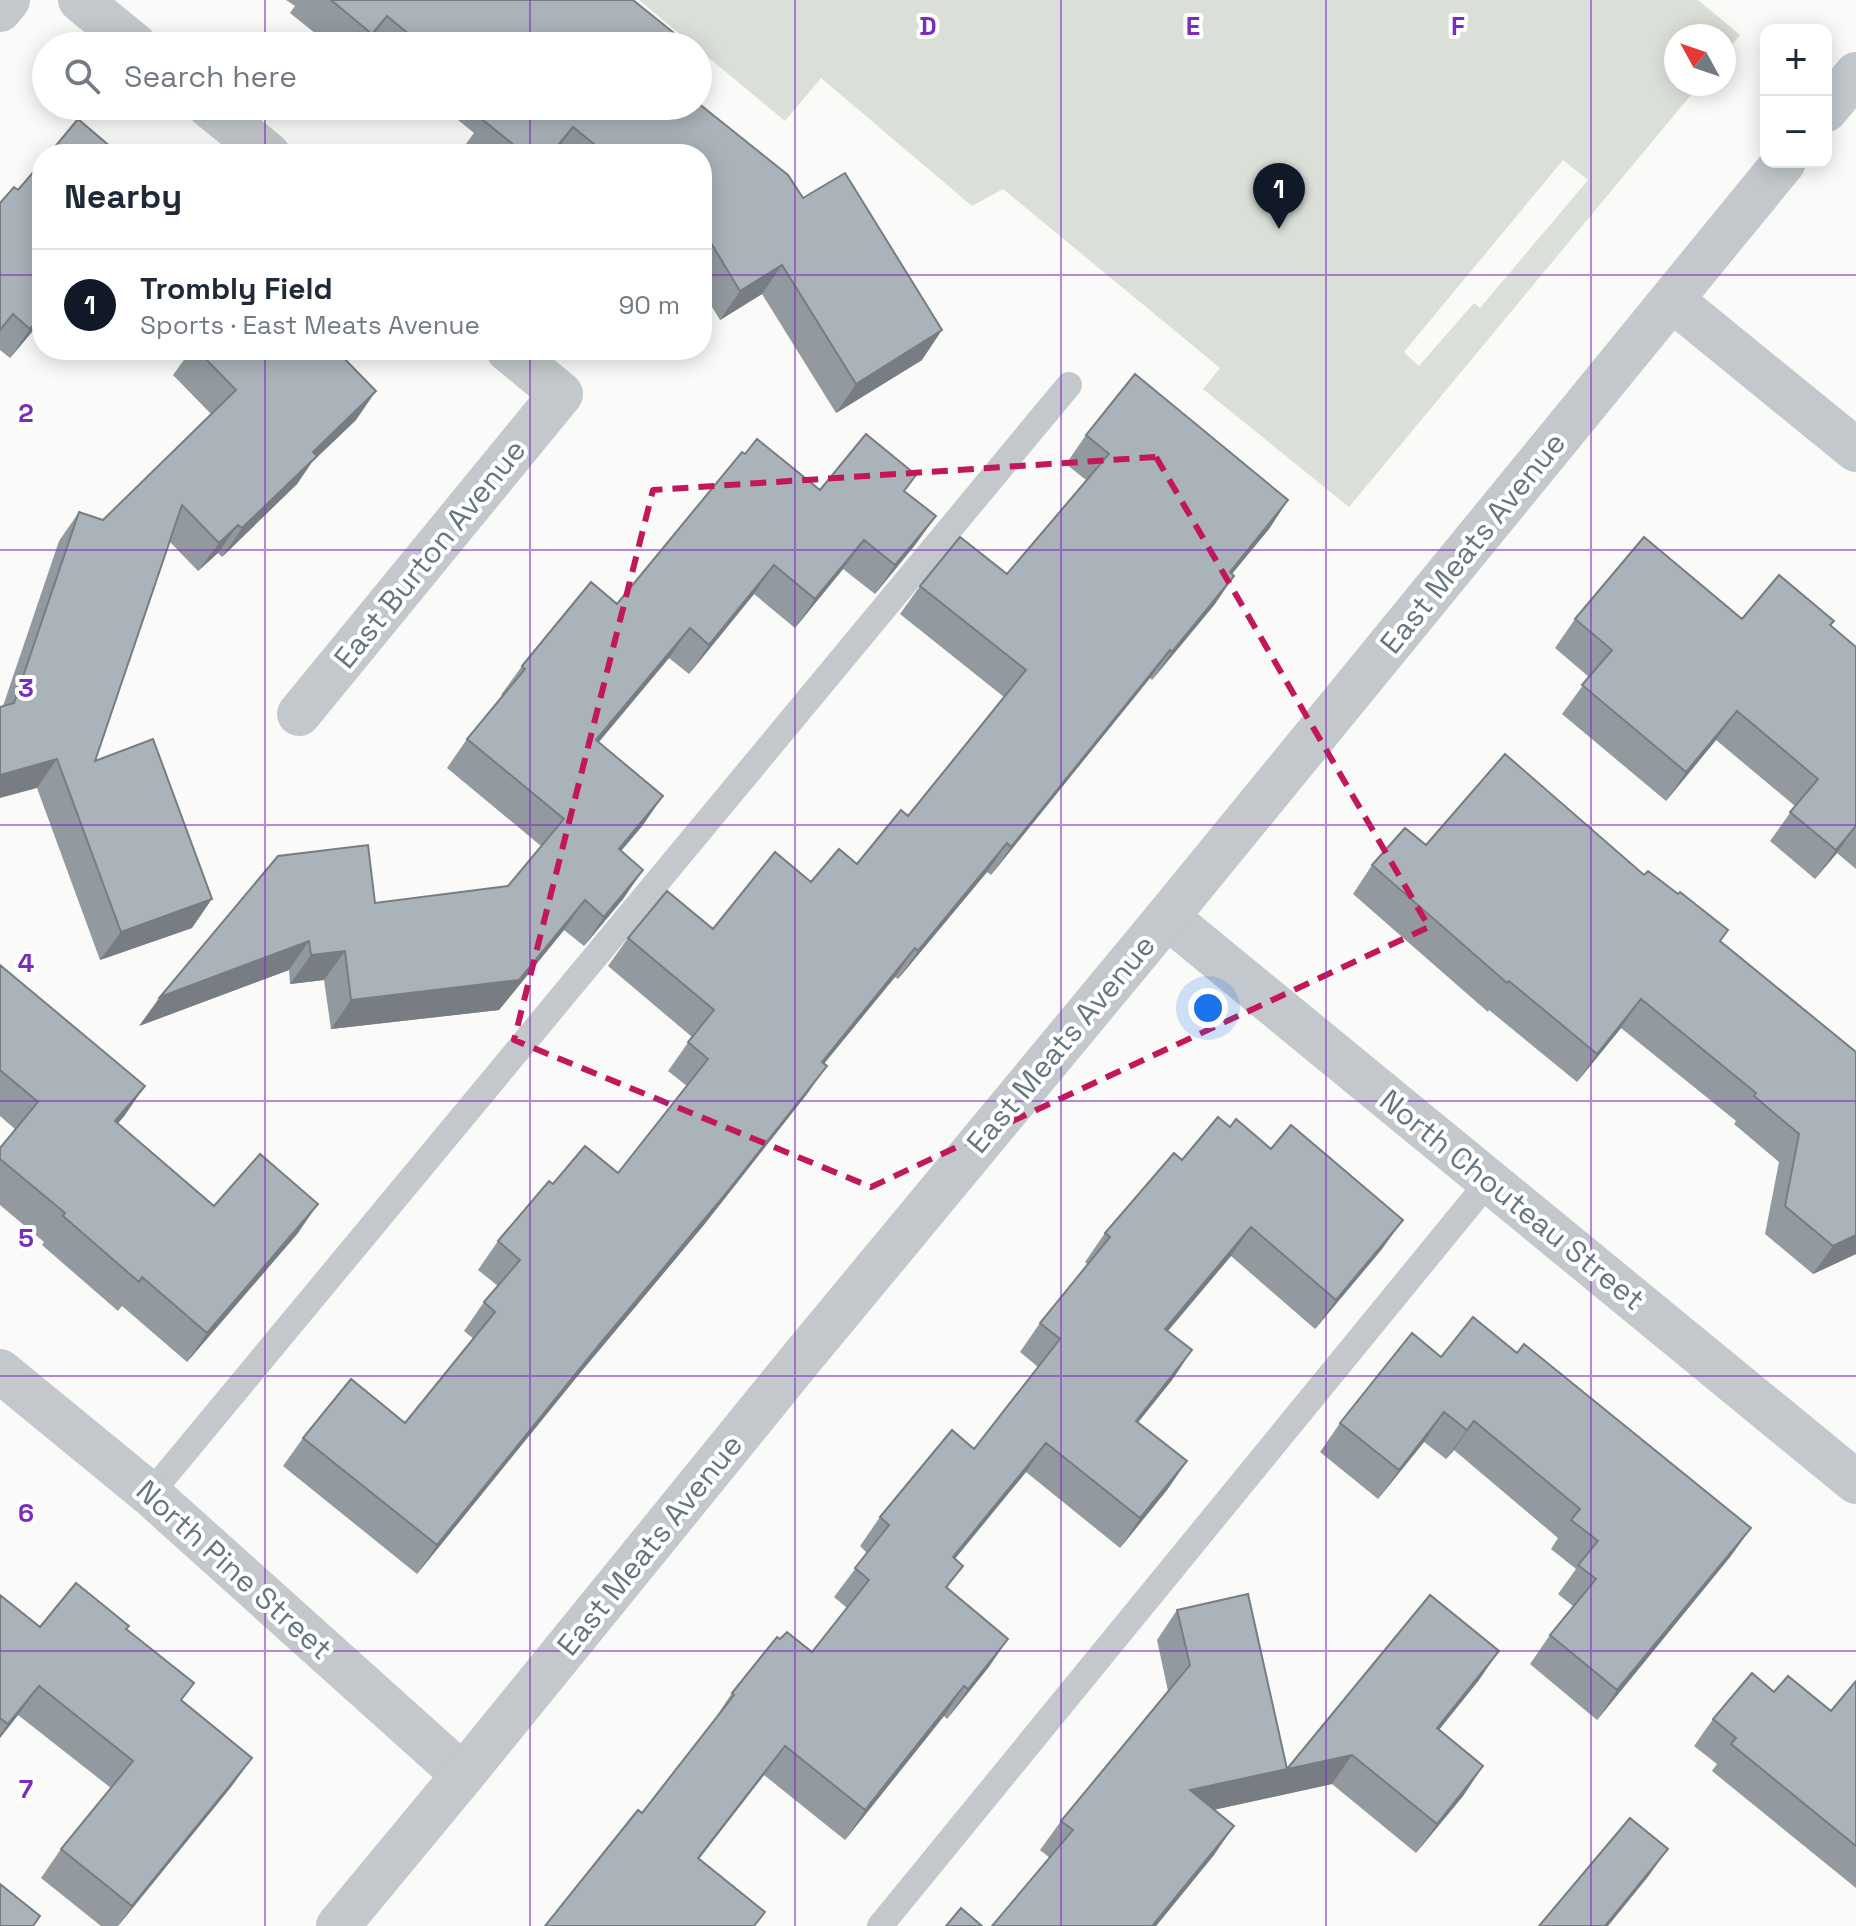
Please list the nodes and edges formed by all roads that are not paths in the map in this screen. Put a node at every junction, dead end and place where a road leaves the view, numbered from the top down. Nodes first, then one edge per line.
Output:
1 (8, 0) edge
2 (80, 0) edge
3 (0, 10) edge
4 (119, 32) edge
5 (1856, 74) edge
6 (1832, 103) edge
7 (226, 120) edge
8 (256, 144) edge
9 (1779, 168) edge
10 (1672, 300) junction
11 (520, 360) edge
12 (1069, 385) dead end
13 (1856, 450) edge
14 (299, 714) dead end
15 (1167, 917) junction
16 (1489, 1181) junction
17 (0, 1371) edge
18 (1856, 1482) edge
19 (150, 1494) junction
20 (463, 1775) junction
21 (338, 1926) edge
22 (880, 1926) edge

1 - 3 street
2 - 4 street
5 - 6 street
7 - 8 street
9 - 10 street, East Meats Avenue
10 - 13 street
10 - 15 street, East Meats Avenue
11 - 14 street, East Burton Avenue
12 - 19 lane
15 - 16 street, North Chouteau Street
15 - 20 street, East Meats Avenue
16 - 18 street, North Chouteau Street
16 - 22 lane
17 - 19 street, North Pine Street
19 - 20 street, North Pine Street
20 - 21 street, East Meats Avenue

